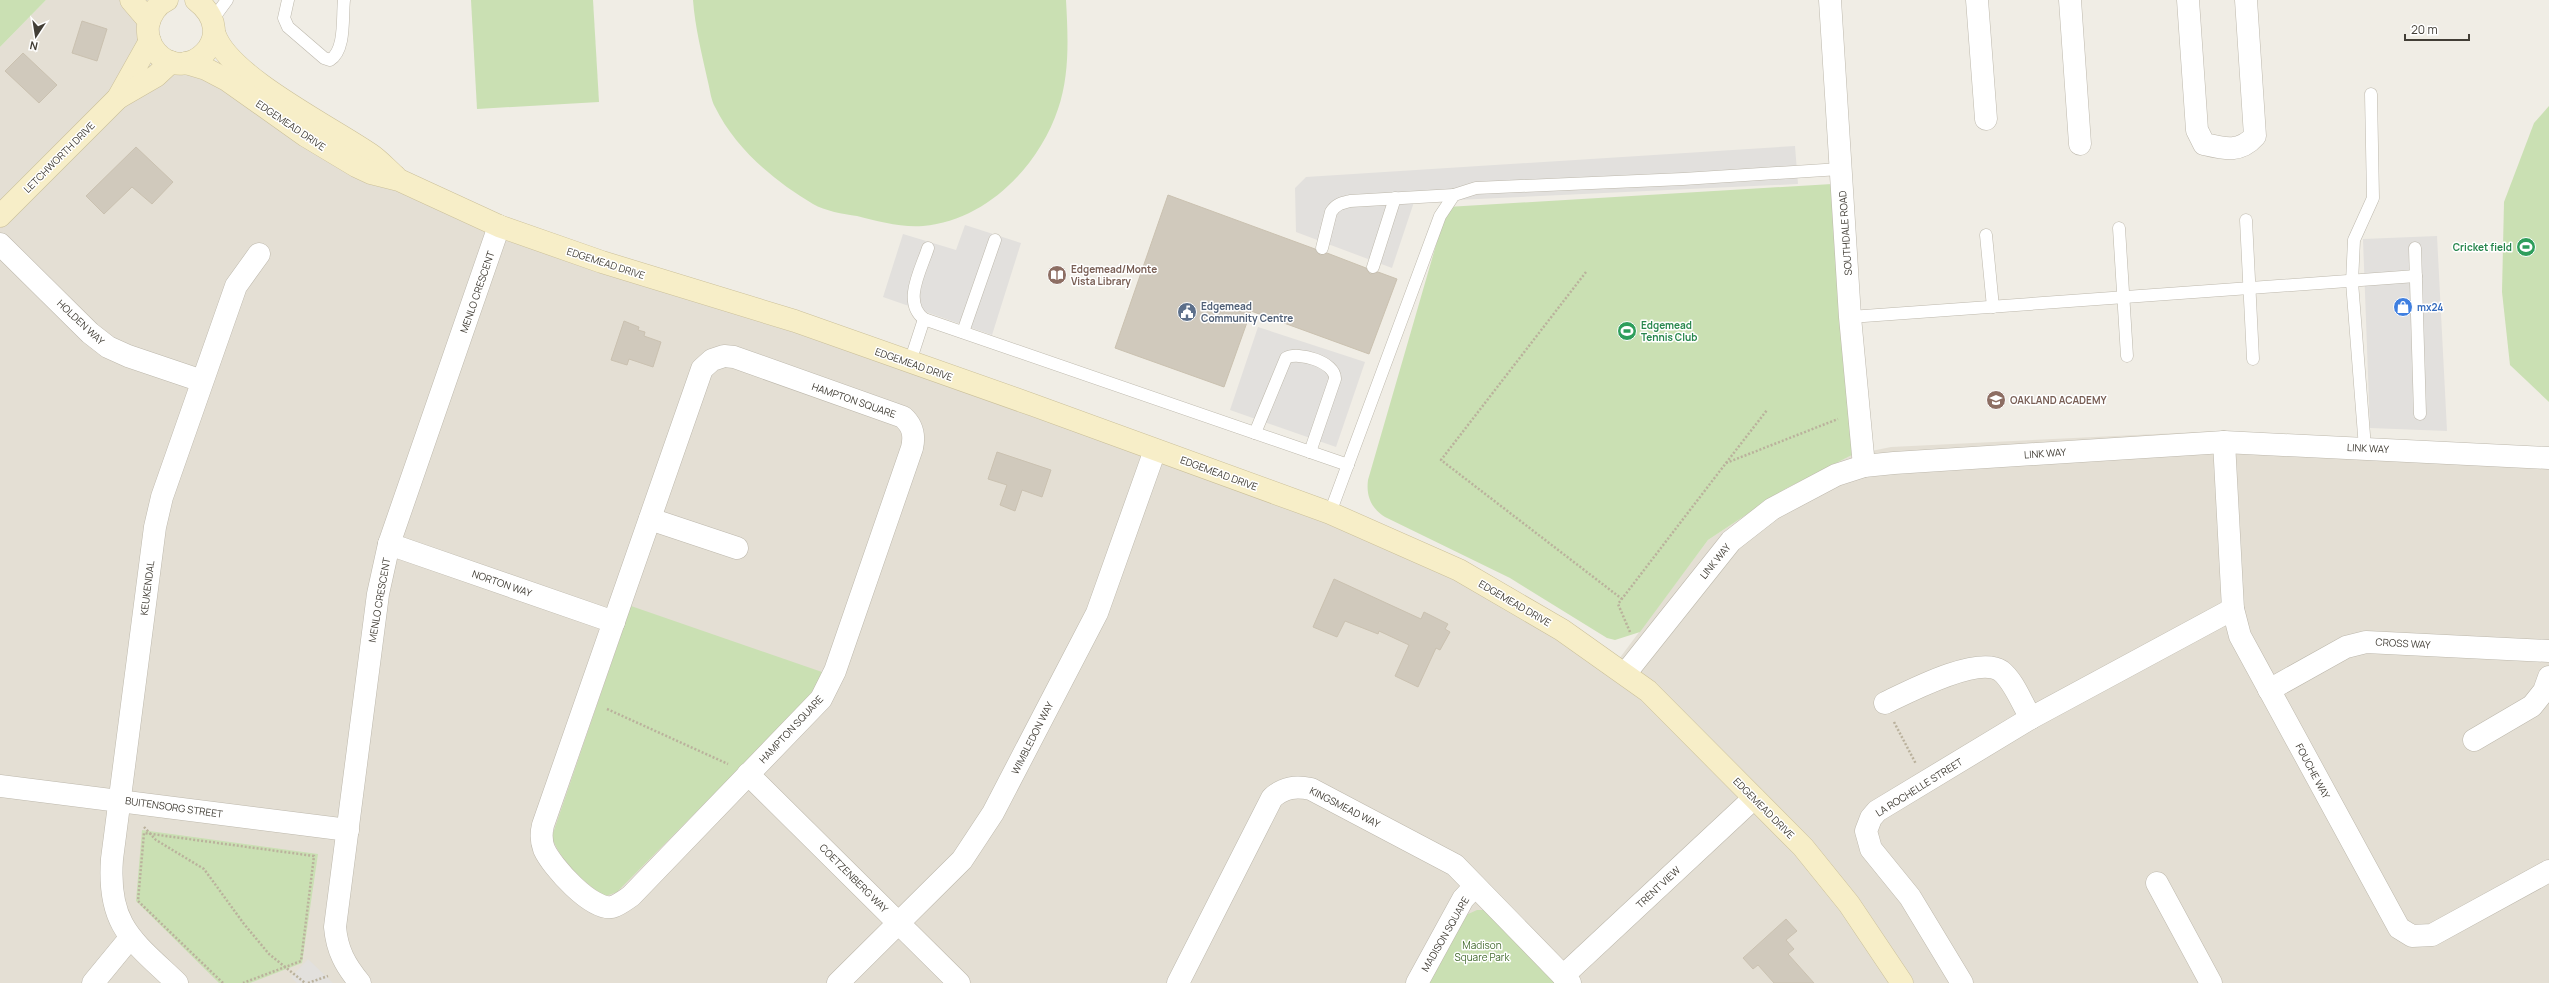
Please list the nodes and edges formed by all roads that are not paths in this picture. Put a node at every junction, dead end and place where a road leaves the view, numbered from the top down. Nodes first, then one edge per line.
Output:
1 (131, 0) edge
2 (164, 0) edge
3 (196, 0) edge
4 (227, 0) edge
5 (288, 0) edge
6 (344, 0) edge
7 (1830, 0) edge
8 (1977, 0) edge
9 (2070, 0) edge
10 (2188, 0) edge
11 (2246, 0) edge
12 (214, 27) junction
13 (149, 31) junction
14 (178, 62) junction
15 (2370, 94) dead end
16 (118, 98) junction
17 (1986, 119) dead end
18 (2080, 144) dead end
19 (1840, 169) junction
20 (399, 180) junction
21 (1454, 194) junction
22 (1395, 198) junction
23 (0, 216) edge
24 (2246, 220) dead end
25 (499, 226) junction
26 (2119, 228) dead end
27 (1986, 235) dead end
28 (995, 240) dead end
29 (0, 244) edge
30 (928, 248) dead end
31 (1322, 248) dead end
32 (2415, 248) dead end
33 (259, 254) dead end
34 (1373, 267) dead end
35 (2416, 276) junction
36 (2352, 282) junction
37 (2249, 289) junction
38 (2125, 298) junction
39 (1993, 307) junction
40 (1850, 318) junction
41 (924, 319) junction
42 (963, 332) junction
43 (2127, 356) dead end
44 (2253, 359) dead end
45 (910, 362) junction
46 (202, 381) junction
47 (2420, 414) dead end
48 (1255, 433) junction
49 (2224, 442) junction
50 (2365, 448) junction
51 (1155, 450) junction
52 (1310, 452) junction
53 (2549, 458) edge
54 (1348, 465) junction
55 (1864, 466) junction
56 (1330, 513) junction
57 (650, 519) junction
58 (389, 544) junction
59 (737, 548) dead end
60 (2233, 608) junction
61 (614, 622) junction
62 (2549, 651) edge
63 (1625, 674) junction
64 (2549, 676) edge
65 (2269, 690) junction
66 (1885, 703) road end
67 (2031, 718) junction
68 (2474, 740) dead end
69 (748, 774) junction
70 (0, 786) edge
71 (1754, 798) junction
72 (120, 800) junction
73 (348, 830) junction
74 (2549, 871) edge
75 (2157, 883) dead end
76 (1475, 886) junction
77 (899, 924) junction
78 (130, 938) junction
79 (1566, 979) edge
80 (93, 983) edge
81 (178, 983) edge
82 (360, 983) edge
83 (838, 983) edge
84 (959, 983) edge
85 (1178, 983) edge
86 (1417, 983) edge
87 (1902, 983) edge
88 (1962, 983) edge
89 (2211, 983) edge

1 - 13 street
2 - 13 street, LETCHWORTH DRIVE
3 - 12 street, EDGEMEAD DRIVE
4 - 12 lane
5 - 6 lane
7 - 19 street, SOUTHDALE ROAD
8 - 17 street
9 - 18 street
10 - 11 street
12 - 14 street, LETCHWORTH DRIVE
12 - 20 street, EDGEMEAD DRIVE
13 - 14 street
13 - 16 street, LETCHWORTH DRIVE
14 - 16 street, LETCHWORTH DRIVE
14 - 20 street, EDGEMEAD DRIVE
15 - 36 lane
16 - 23 street, LETCHWORTH DRIVE
19 - 21 lane
19 - 40 street, SOUTHDALE ROAD
20 - 25 street, EDGEMEAD DRIVE
21 - 22 lane
21 - 54 lane
22 - 31 lane
22 - 34 lane
24 - 37 lane
25 - 45 street, EDGEMEAD DRIVE
25 - 58 street, MENLO CRESCENT
26 - 38 lane
27 - 39 lane
28 - 42 lane
29 - 46 street, HOLDEN WAY
30 - 41 lane
32 - 35 lane
33 - 46 street, KEUKENDAL
35 - 36 lane
35 - 47 lane
36 - 37 lane
36 - 50 lane
37 - 38 lane
37 - 44 lane
38 - 39 lane
38 - 43 lane
39 - 40 lane
40 - 55 street, SOUTHDALE ROAD
41 - 42 lane
41 - 45 lane
42 - 48 lane
45 - 51 street, EDGEMEAD DRIVE
46 - 72 street, KEUKENDAL
48 - 52 lane
48 - 52 lane
49 - 50 street, LINK WAY
49 - 55 street, LINK WAY
49 - 60 street, FOUCHE WAY
50 - 53 street, LINK WAY
51 - 56 street, EDGEMEAD DRIVE
51 - 77 street, WIMBLEDON WAY
52 - 54 lane
54 - 56 lane
55 - 63 street, LINK WAY
56 - 63 street, EDGEMEAD DRIVE
57 - 59 street
57 - 61 street, HAMPTON SQUARE
57 - 69 street, HAMPTON SQUARE
58 - 61 street, NORTON WAY
58 - 73 street, MENLO CRESCENT
60 - 65 street, FOUCHE WAY
60 - 67 street, LA ROCHELLE STREET
61 - 69 street, HAMPTON SQUARE
62 - 65 street, CROSS WAY
63 - 71 street, EDGEMEAD DRIVE
64 - 68 street
65 - 74 street, FOUCHE WAY
66 - 67 street
67 - 88 street, LA ROCHELLE STREET
69 - 77 street, COETZENBERG WAY
70 - 72 street, BUITENSORG STREET
71 - 79 street, TRENT VIEW
71 - 87 street, EDGEMEAD DRIVE
72 - 73 street, BUITENSORG STREET
72 - 78 street, KEUKENDAL
73 - 82 street, MENLO CRESCENT
75 - 89 street
76 - 79 street, KINGSMEAD WAY
76 - 85 street, KINGSMEAD WAY
76 - 86 street, MADISON SQUARE
77 - 83 street, WIMBLEDON WAY
77 - 84 street, COETZENBERG WAY
78 - 80 street
78 - 81 street, KEUKENDAL

